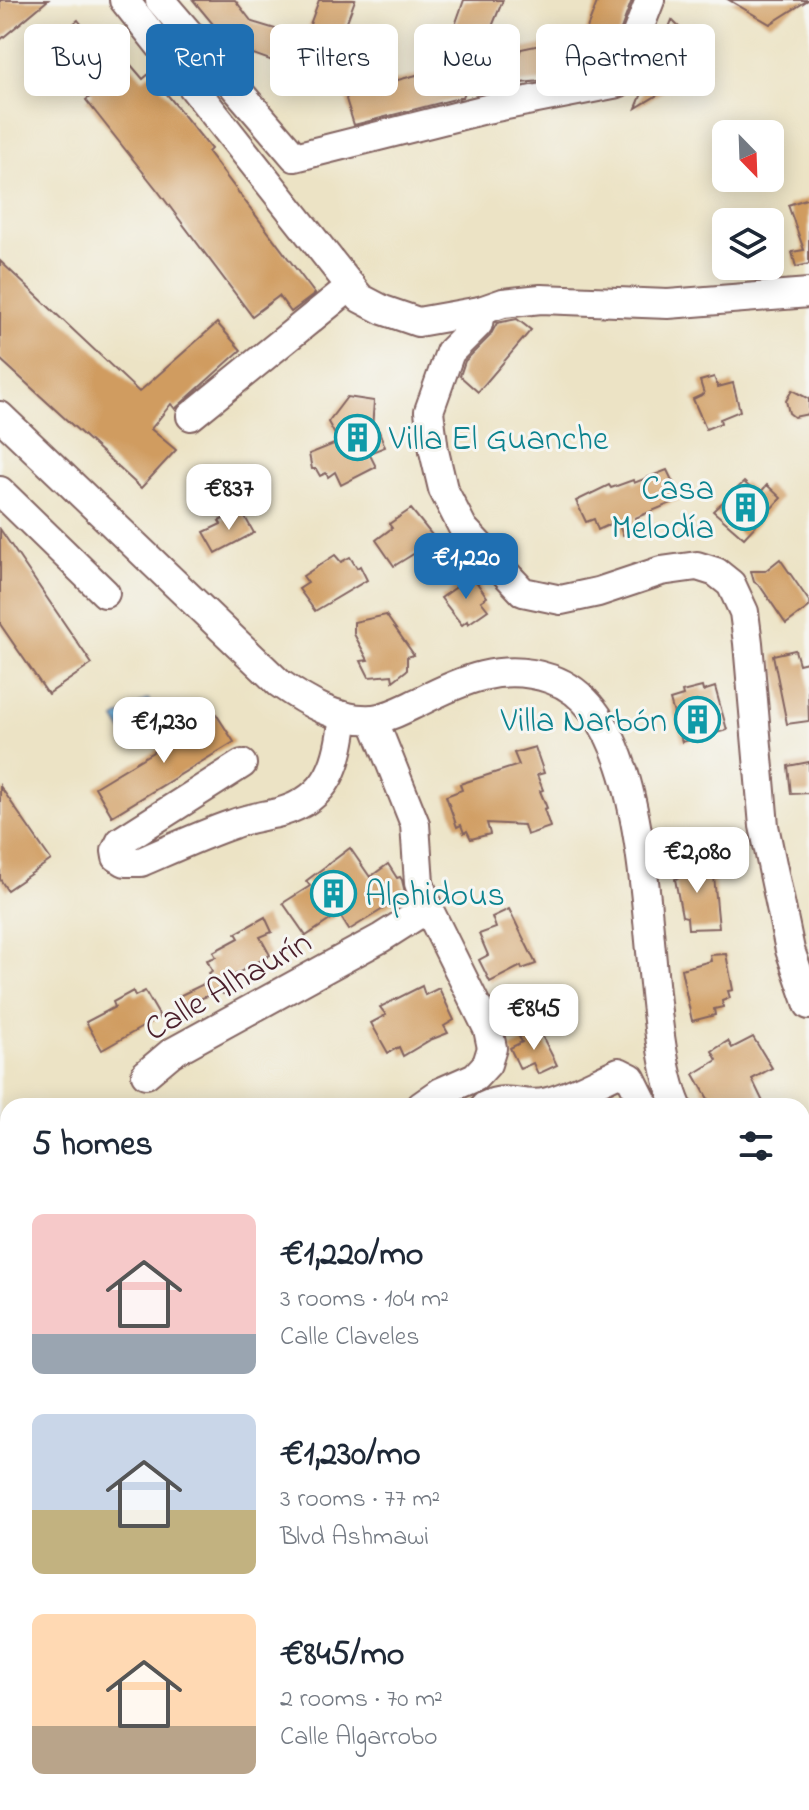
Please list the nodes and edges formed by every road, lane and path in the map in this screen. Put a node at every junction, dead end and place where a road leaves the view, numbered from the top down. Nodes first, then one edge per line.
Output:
1 (124, 0) edge
2 (160, 0) edge
3 (650, 0) edge
4 (351, 286) junction
5 (809, 293) edge
6 (480, 311) junction
7 (432, 319) junction
8 (450, 352) junction
9 (0, 416) edge
10 (191, 416) dead end
11 (0, 491) edge
12 (105, 593) dead end
13 (344, 716) junction
14 (373, 719) junction
15 (242, 764) dead end
16 (428, 908) junction
17 (809, 1005) edge
18 (146, 1074) dead end
19 (441, 1098) edge
20 (558, 1098) edge
21 (641, 1098) edge
22 (675, 1098) edge

1 - 4 street
2 - 3 street
4 - 7 street
4 - 10 street
5 - 6 street
6 - 7 street
6 - 8 street
7 - 8 street
8 - 17 street
9 - 13 street
11 - 12 street
13 - 14 street
13 - 15 street
14 - 16 street
14 - 22 street
16 - 18 street, Calle Alhaurín
16 - 19 street
20 - 21 street

